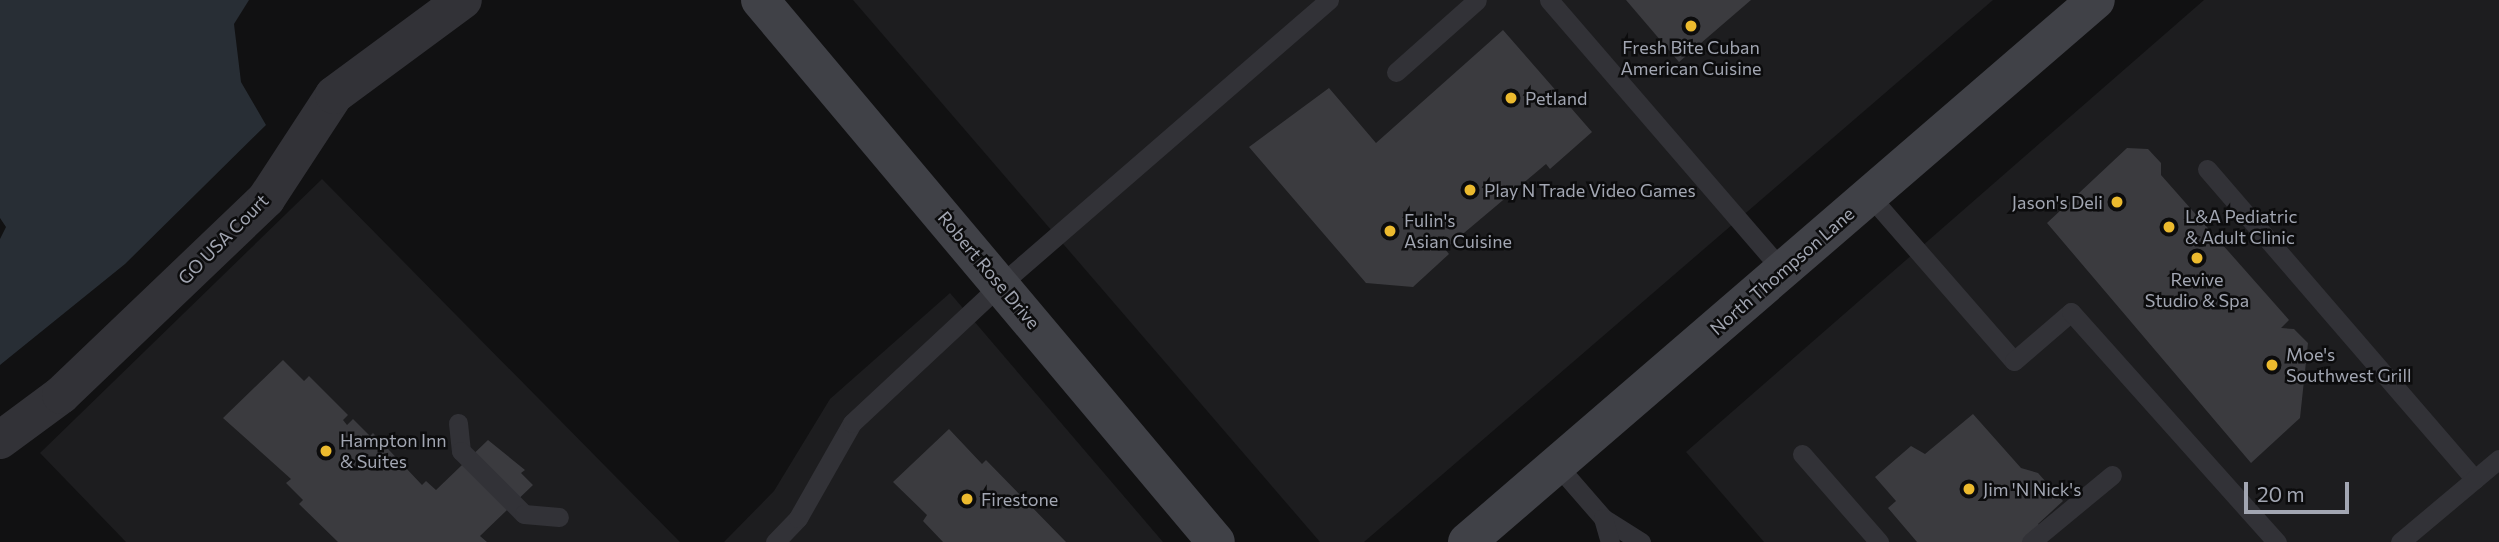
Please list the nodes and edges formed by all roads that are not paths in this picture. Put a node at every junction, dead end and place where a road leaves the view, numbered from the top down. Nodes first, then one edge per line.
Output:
1 (463, 0) edge
2 (760, 0) edge
3 (1329, 0) edge
4 (1477, 0) edge
5 (1549, 0) edge
6 (2096, 0) edge
7 (1396, 72) dead end
8 (2207, 169) dead end
9 (1869, 195) junction
10 (1782, 270) junction
11 (1001, 284) junction
12 (457, 423) dead end
13 (0, 440) edge
14 (1802, 454) dead end
15 (2499, 459) edge
16 (1557, 465) junction
17 (2112, 475) dead end
18 (2475, 479) junction
19 (559, 517) dead end
20 (1603, 518) junction
21 (775, 542) edge
22 (1216, 542) edge
23 (1467, 542) edge
24 (1610, 542) edge
25 (1641, 542) edge
26 (1879, 542) edge
27 (2031, 542) edge
28 (2277, 542) edge
29 (2400, 542) edge

1 - 13 street, GO USA Court
2 - 11 main road, Robert Rose Drive
3 - 11 lane
4 - 7 lane
5 - 10 lane
6 - 9 main road, North Thompson Lane
8 - 18 lane
9 - 10 main road, North Thompson Lane
9 - 28 lane
10 - 16 main road, North Thompson Lane
11 - 21 lane
11 - 22 main road, Robert Rose Drive
12 - 19 lane
14 - 26 lane
15 - 18 lane
16 - 20 lane
16 - 23 main road, North Thompson Lane
17 - 27 lane
18 - 29 lane
20 - 24 lane
20 - 25 lane

